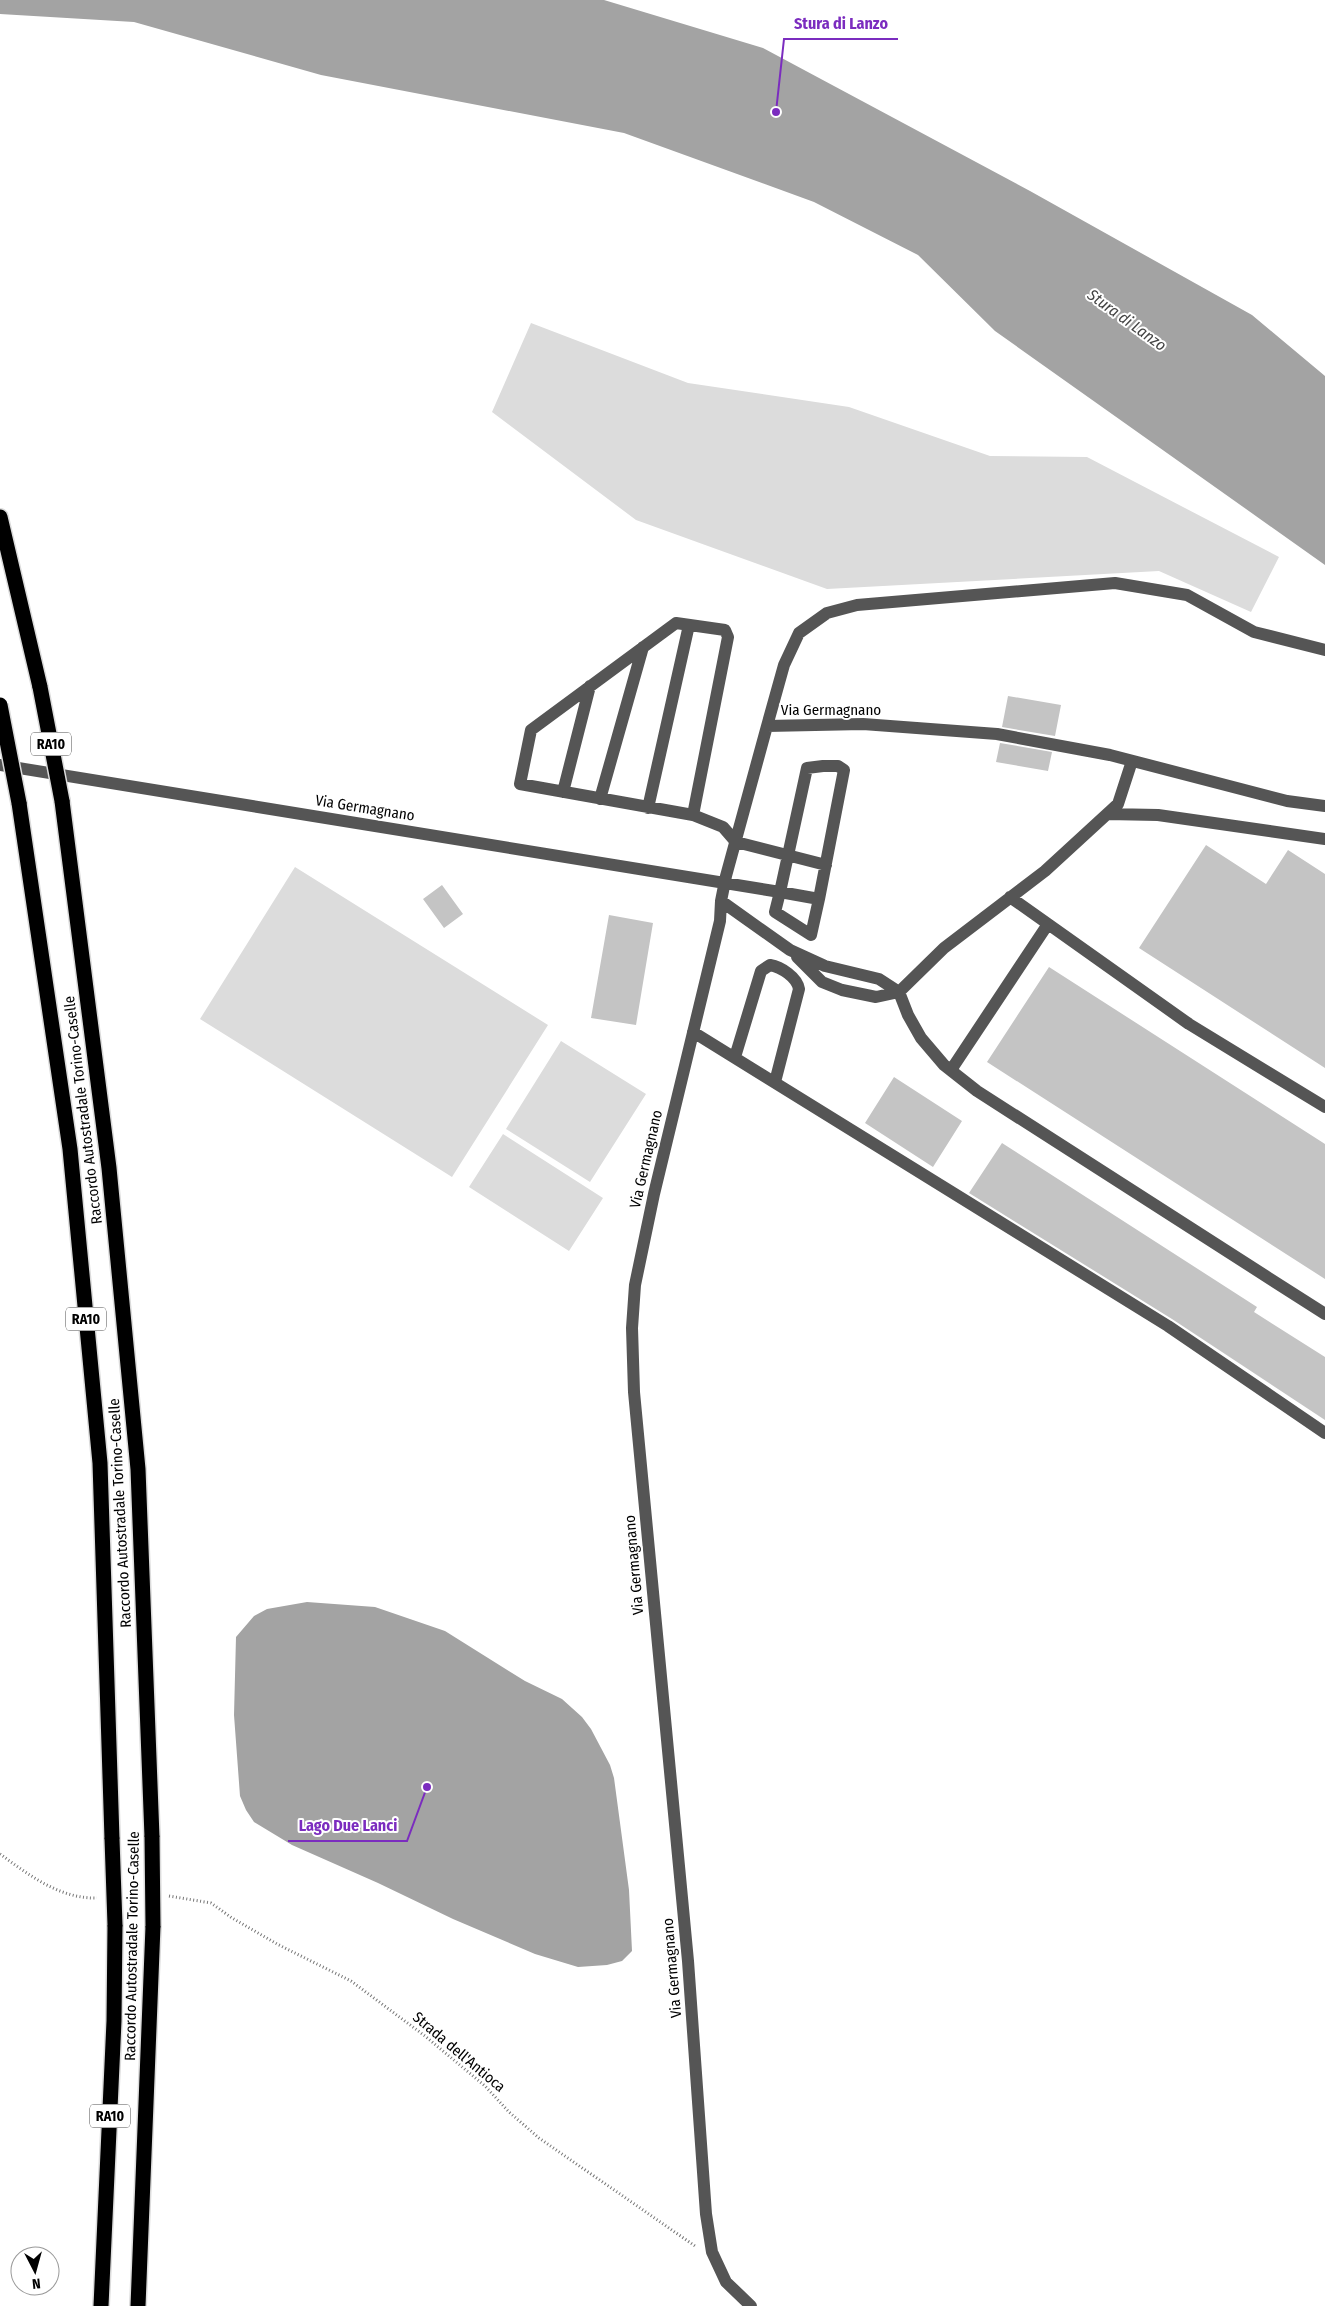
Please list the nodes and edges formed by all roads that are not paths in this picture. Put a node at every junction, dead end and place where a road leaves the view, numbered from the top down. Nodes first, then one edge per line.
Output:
1 (0, 517) edge
2 (689, 625) junction
3 (643, 647) junction
4 (1325, 650) edge
5 (590, 686) junction
6 (0, 705) edge
7 (767, 726) junction
8 (1132, 761) junction
9 (0, 765) edge
10 (563, 792) junction
11 (600, 799) junction
12 (1325, 806) edge
13 (648, 808) junction
14 (1107, 814) junction
15 (693, 815) junction
16 (1325, 839) edge
17 (736, 842) junction
18 (788, 856) junction
19 (826, 865) junction
20 (724, 883) junction
21 (780, 892) junction
22 (1010, 897) junction
23 (819, 899) junction
24 (721, 901) junction
25 (1048, 924) junction
26 (790, 950) junction
27 (899, 992) junction
28 (693, 1032) junction
29 (735, 1057) junction
30 (951, 1070) junction
31 (775, 1082) junction
32 (1325, 1107) edge
33 (1325, 1314) edge
34 (1325, 1433) edge
35 (101, 2306) edge
36 (138, 2306) edge
37 (751, 2306) edge

1 - 36 highway, Raccordo Autostradale Torino-Caselle / RA10, bridge
2 - 3 street
2 - 13 street
2 - 15 street
3 - 5 street
3 - 11 street
4 - 7 street
5 - 10 street
5 - 10 street
6 - 35 highway, Raccordo Autostradale Torino-Caselle / RA10, bridge
7 - 8 street, Via Germagnano
7 - 17 street, Via Germagnano
8 - 12 street, Via Germagnano
8 - 14 street
9 - 20 street, Via Germagnano
10 - 11 street
11 - 13 street
13 - 15 street
14 - 16 street
14 - 22 street
15 - 17 street
17 - 18 street
17 - 20 street, Via Germagnano
18 - 19 street
18 - 19 street
18 - 21 street
19 - 23 street
20 - 21 street
20 - 24 street, Via Germagnano
21 - 23 street
21 - 23 street
22 - 25 street
22 - 27 street
24 - 26 street
24 - 28 street, Via Germagnano
25 - 30 street
25 - 32 street
26 - 27 street
26 - 27 street
27 - 30 street
28 - 29 street
28 - 37 street, Via Germagnano
29 - 31 street
29 - 31 street
30 - 33 street
31 - 34 street

